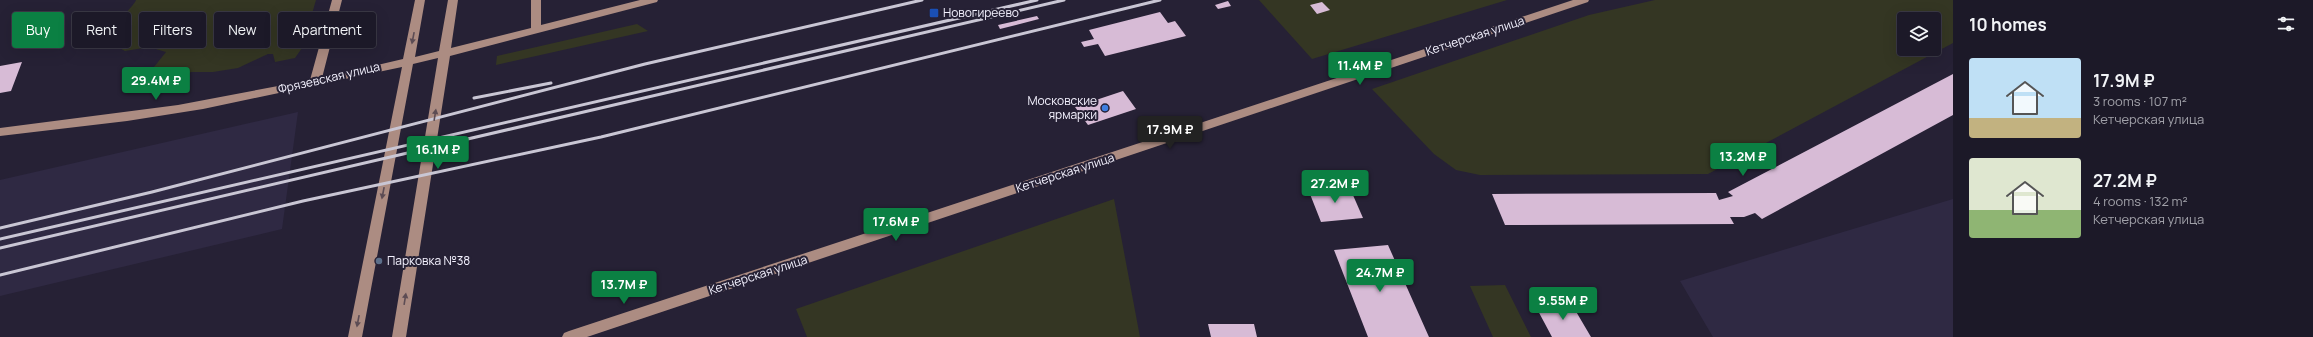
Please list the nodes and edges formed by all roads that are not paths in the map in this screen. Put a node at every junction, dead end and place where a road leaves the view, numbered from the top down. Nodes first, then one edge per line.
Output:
1 (337, 0) edge
2 (420, 0) edge
3 (453, 0) edge
4 (537, 0) edge
5 (653, 0) edge
6 (1584, 0) edge
7 (536, 31) junction
8 (315, 82) junction
9 (0, 132) edge
10 (355, 337) edge
11 (399, 337) edge
12 (569, 337) edge

1 - 8 main road
2 -> 10 main road
11 -> 3 main road
4 - 7 main road
5 - 7 main road, Фрязевская улица
6 - 12 main road, Кетчерская улица
7 - 8 main road, Фрязевская улица
8 - 9 main road, Фрязевская улица

